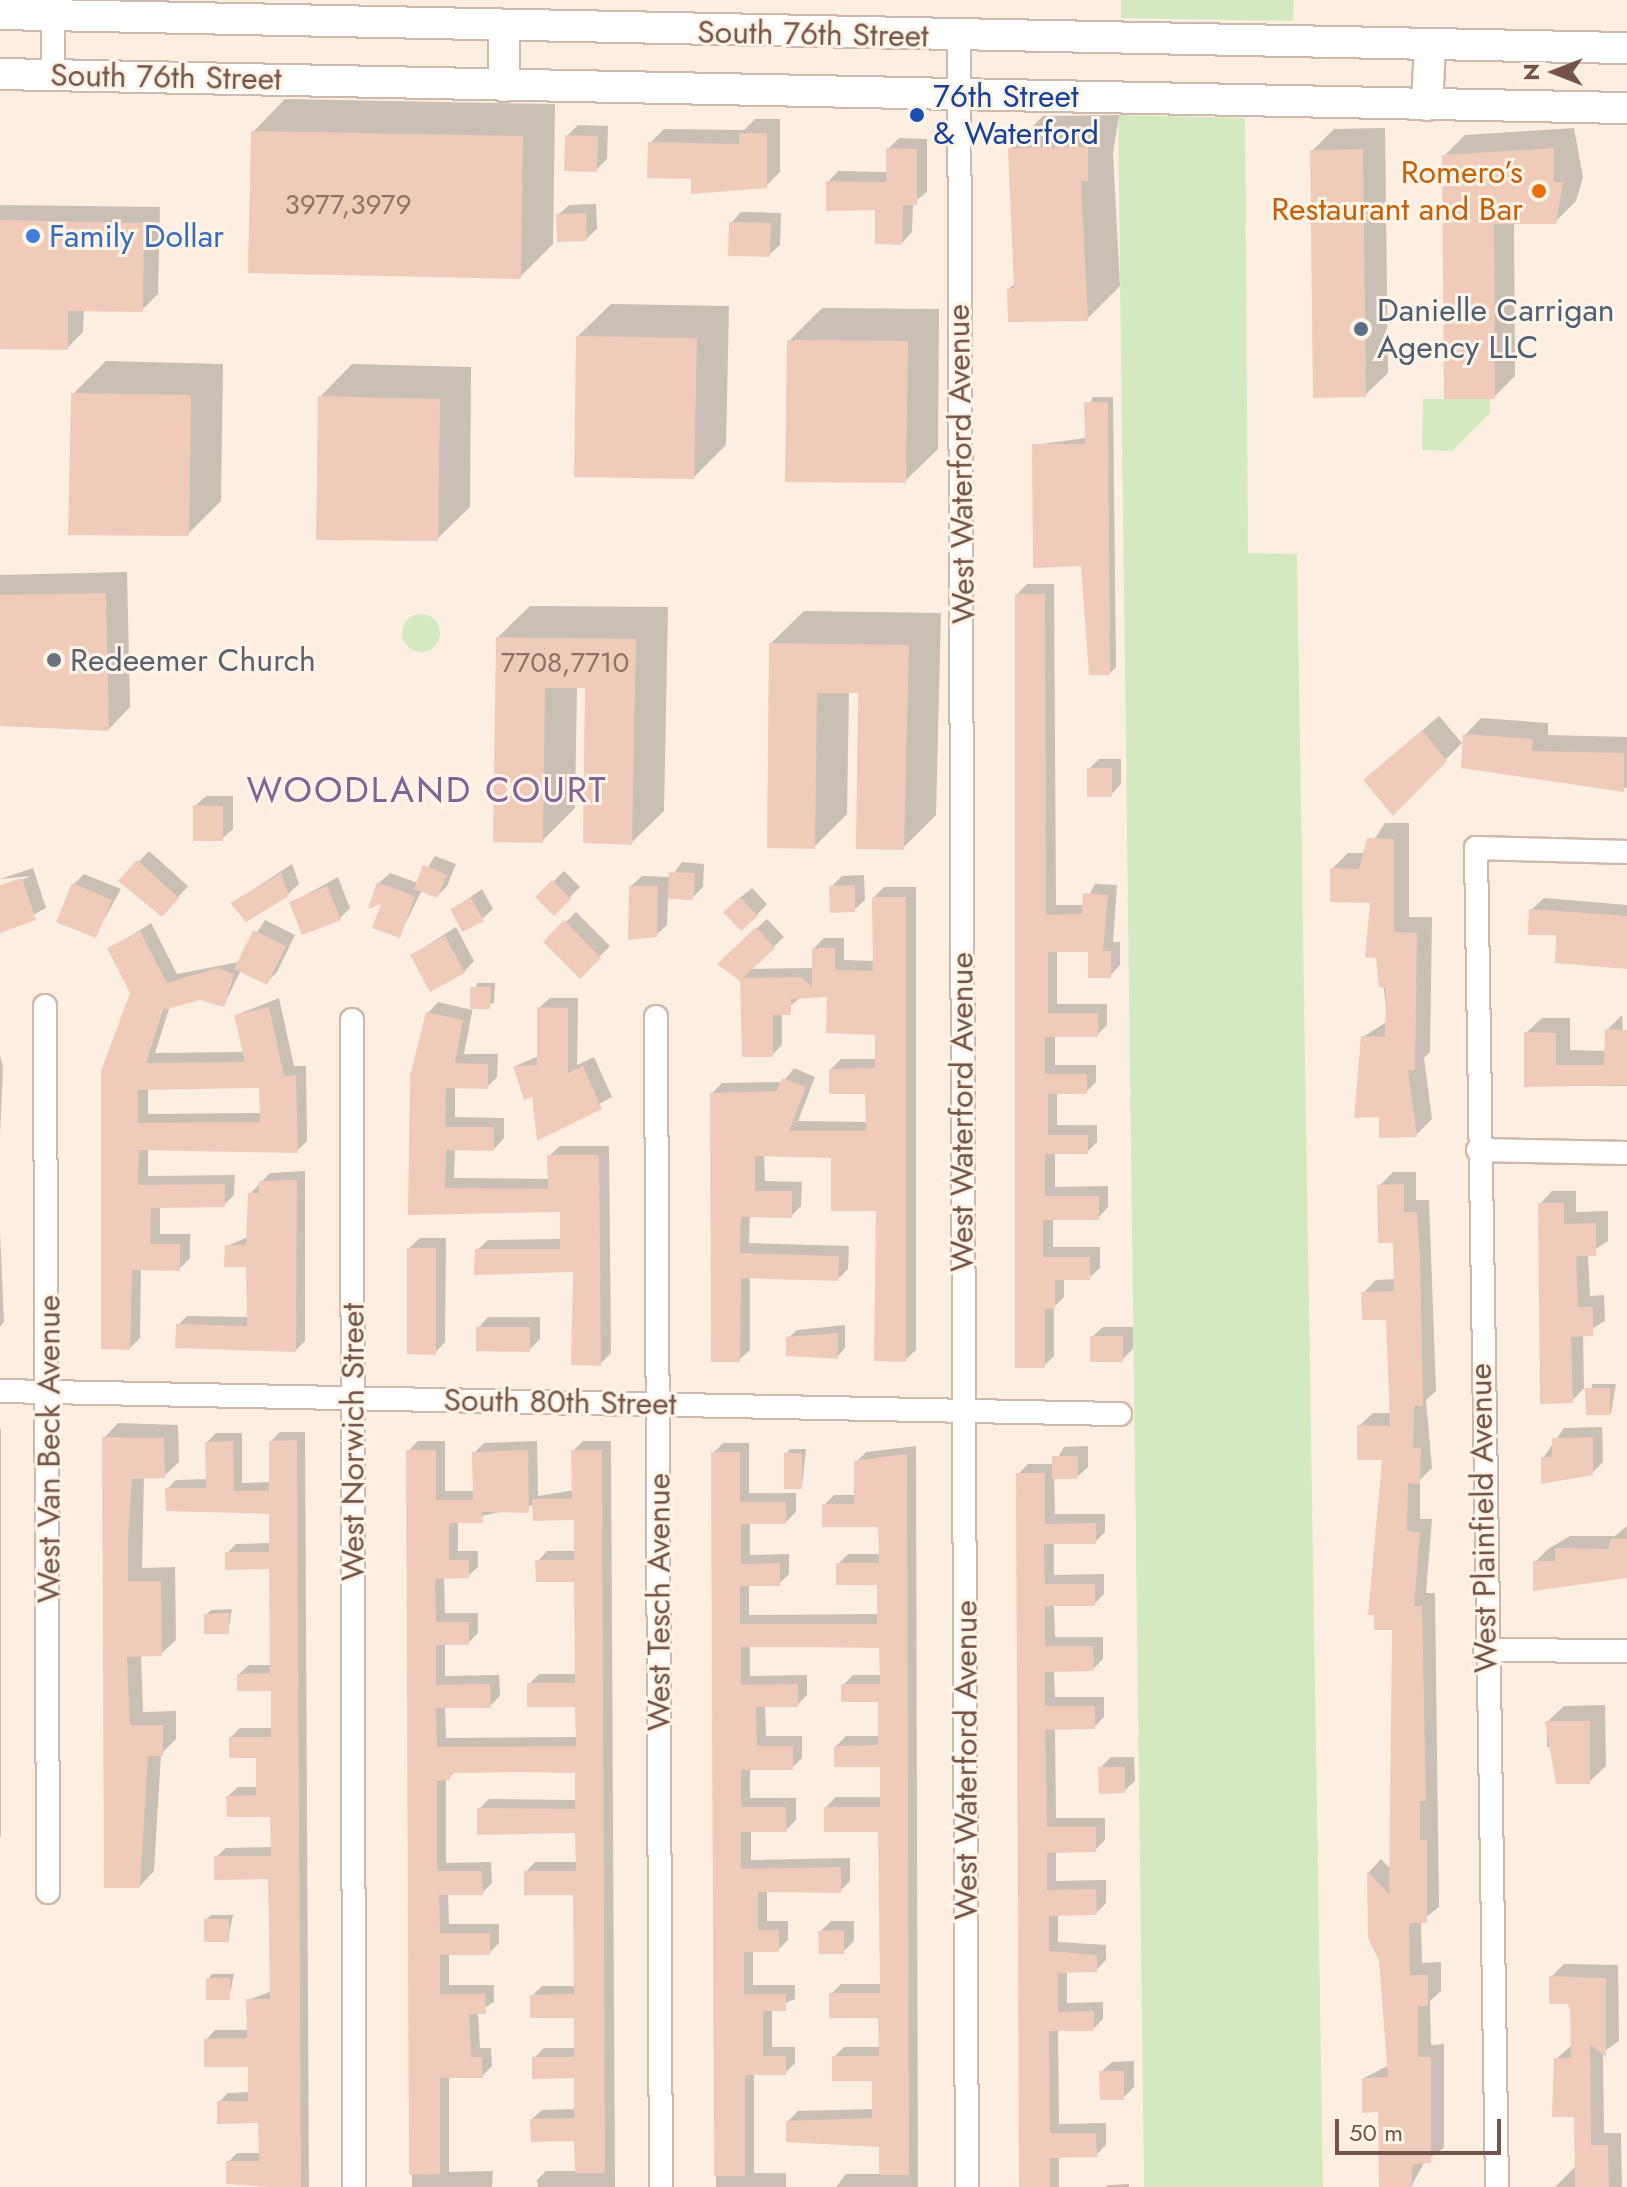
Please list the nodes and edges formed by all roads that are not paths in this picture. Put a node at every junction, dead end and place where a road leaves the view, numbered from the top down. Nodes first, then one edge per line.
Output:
1 (26, 13) edge
2 (504, 26) junction
3 (959, 37) junction
4 (1430, 45) junction
5 (1627, 48) edge
6 (0, 74) edge
7 (53, 75) junction
8 (504, 86) junction
9 (958, 98) junction
10 (1427, 105) junction
11 (1627, 108) edge
12 (1627, 852) edge
13 (45, 1006) dead end
14 (656, 1017) dead end
15 (352, 1020) dead end
16 (1478, 1150) junction
17 (1627, 1153) edge
18 (0, 1391) edge
19 (49, 1392) junction
20 (353, 1399) junction
21 (658, 1403) junction
22 (963, 1409) junction
23 (1120, 1414) dead end
24 (1485, 1650) junction
25 (1627, 1651) edge
26 (48, 1892) dead end
27 (354, 2187) edge
28 (661, 2187) edge
29 (967, 2187) edge
30 (1497, 2187) edge

1 - 2 main road, South 76th Street
1 - 7 street
2 - 3 main road, South 76th Street
2 - 8 main road
3 - 4 main road, South 76th Street
3 - 9 street, West Waterford Avenue
4 - 5 main road, South 76th Street
4 - 10 main road
6 - 7 main road, South 76th Street
7 - 8 main road, South 76th Street
8 - 9 main road, South 76th Street
9 - 10 main road, South 76th Street
9 - 22 street, West Waterford Avenue
10 - 11 main road, South 76th Street
12 - 16 street, West Plainfield Avenue
13 - 19 street, West Van Beck Avenue
14 - 21 street, West Tesch Avenue
15 - 20 street, West Norwich Street
16 - 17 street
16 - 24 street, West Plainfield Avenue
18 - 19 street, South 80th Street
19 - 20 street, South 80th Street
19 - 26 street, West Van Beck Avenue
20 - 21 street, South 80th Street
20 - 27 street, West Norwich Street
21 - 22 street, South 80th Street
21 - 28 street, West Tesch Avenue
22 - 23 street, South 80th Street
22 - 29 street, West Waterford Avenue
24 - 25 street
24 - 30 street, West Plainfield Avenue

